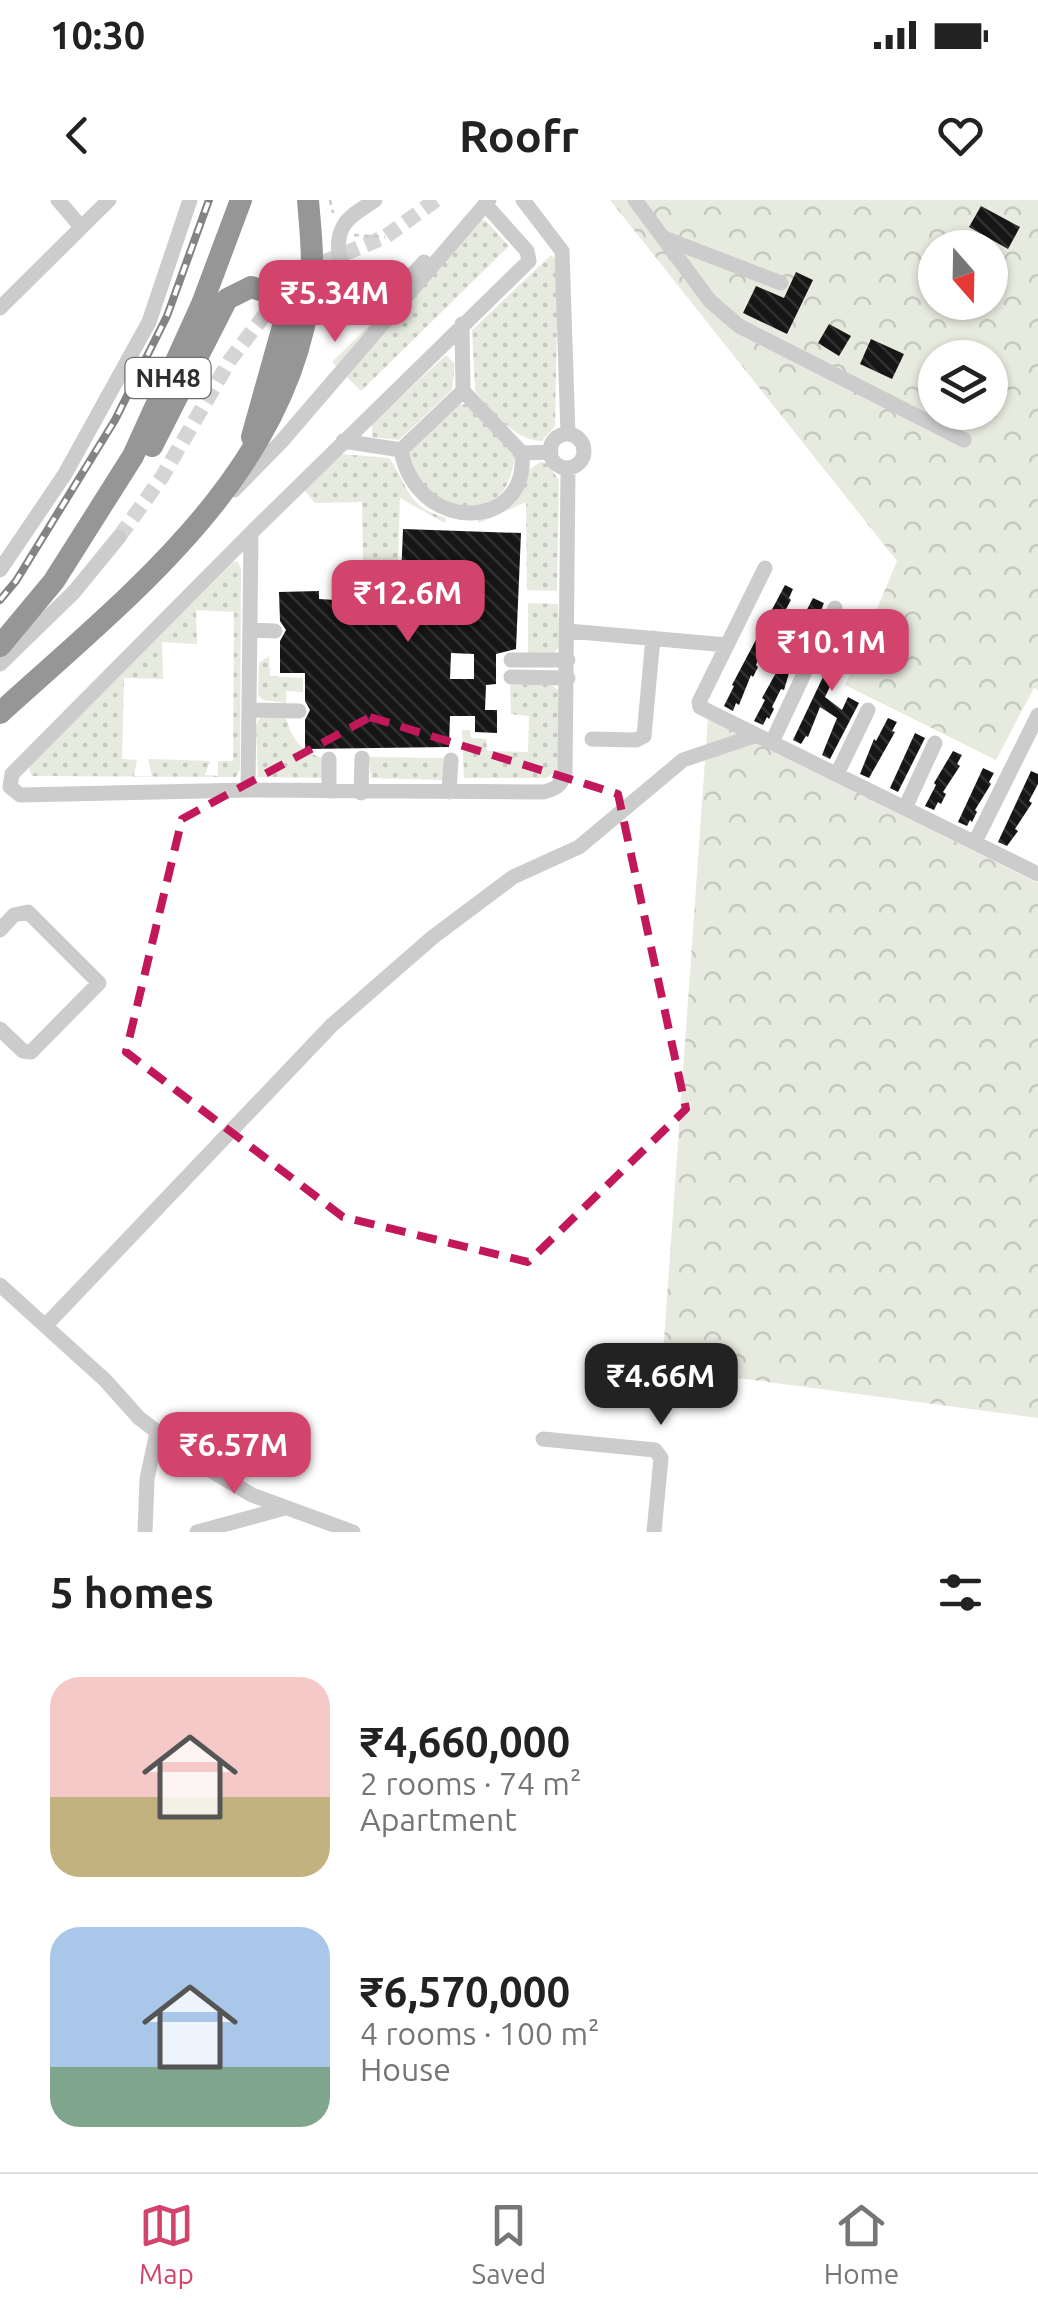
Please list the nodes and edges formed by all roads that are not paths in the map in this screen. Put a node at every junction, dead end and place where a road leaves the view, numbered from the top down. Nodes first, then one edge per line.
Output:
1 (58, 200) edge
2 (108, 200) edge
3 (190, 200) edge
4 (242, 200) edge
5 (308, 200) edge
6 (375, 200) edge
7 (523, 200) edge
8 (634, 200) edge
9 (483, 207) edge
10 (81, 227) junction
11 (664, 238) junction
12 (781, 283) dead end
13 (0, 308) edge
14 (462, 324) junction
15 (462, 391) junction
16 (568, 434) junction
17 (964, 440) dead end
18 (343, 441) junction
19 (400, 450) junction
20 (551, 452) junction
21 (522, 453) junction
22 (250, 457) junction
23 (568, 469) junction
24 (204, 515) junction
25 (250, 532) junction
26 (119, 538) tunnel mouth
27 (81, 539) junction
28 (766, 568) dead end
29 (0, 570) edge
30 (836, 608) dead end
31 (250, 630) junction
32 (275, 631) dead end
33 (568, 631) junction
34 (653, 638) junction
35 (727, 645) junction
36 (0, 646) edge
37 (511, 660) dead end
38 (568, 660) junction
39 (0, 664) edge
40 (511, 677) dead end
41 (568, 678) junction
42 (250, 710) junction
43 (868, 710) dead end
44 (299, 711) dead end
45 (0, 713) edge
46 (1038, 715) edge
47 (592, 738) dead end
48 (765, 738) junction
49 (935, 744) dead end
50 (362, 758) dead end
51 (329, 759) dead end
52 (451, 760) dead end
53 (837, 774) junction
54 (5, 790) edge
55 (248, 790) junction
56 (329, 791) junction
57 (449, 792) junction
58 (360, 793) junction
59 (906, 808) junction
60 (976, 842) junction
61 (1038, 874) edge
62 (0, 930) edge
63 (0, 1029) edge
64 (0, 1285) edge
65 (47, 1324) junction
66 (156, 1432) junction
67 (543, 1439) dead end
68 (285, 1508) junction
69 (145, 1532) edge
70 (197, 1532) edge
71 (353, 1532) edge
72 (654, 1532) edge

1 - 10 street
2 - 10 street
3 - 29 street
4 - 27 highway, NH48
5 - 22 highway
6 - 9 street
7 - 16 street
8 - 11 street
9 - 14 street
9 - 24 street
10 - 13 street
11 - 12 street
11 - 17 street
14 - 15 street
14 - 18 street
15 - 19 street
15 - 21 street
16 - 20 street
16 - 23 street
18 - 19 street
18 - 25 street
19 - 21 street
20 - 21 street
20 - 23 street
22 - 24 highway
22 - 27 highway
23 - 33 street
24 - 45 highway
25 - 31 street
25 - 54 street
26 - 39 street
27 - 36 highway, NH48
28 - 35 street
30 - 48 street
31 - 32 street
31 - 42 street
33 - 34 street
33 - 38 street
34 - 35 street
34 - 47 street
35 - 48 street
37 - 38 street
38 - 41 street
40 - 41 street
41 - 57 street
42 - 44 street
42 - 55 street
43 - 53 street
46 - 60 street
48 - 53 street
48 - 65 street
49 - 59 street
50 - 58 street
51 - 56 street
52 - 57 street
53 - 59 street
54 - 55 street
55 - 56 street
56 - 58 street
57 - 58 street
59 - 60 street
60 - 61 street
62 - 63 street
64 - 65 street
65 - 66 street
66 - 68 street
66 - 69 street
67 - 72 street
68 - 70 street
68 - 71 street

